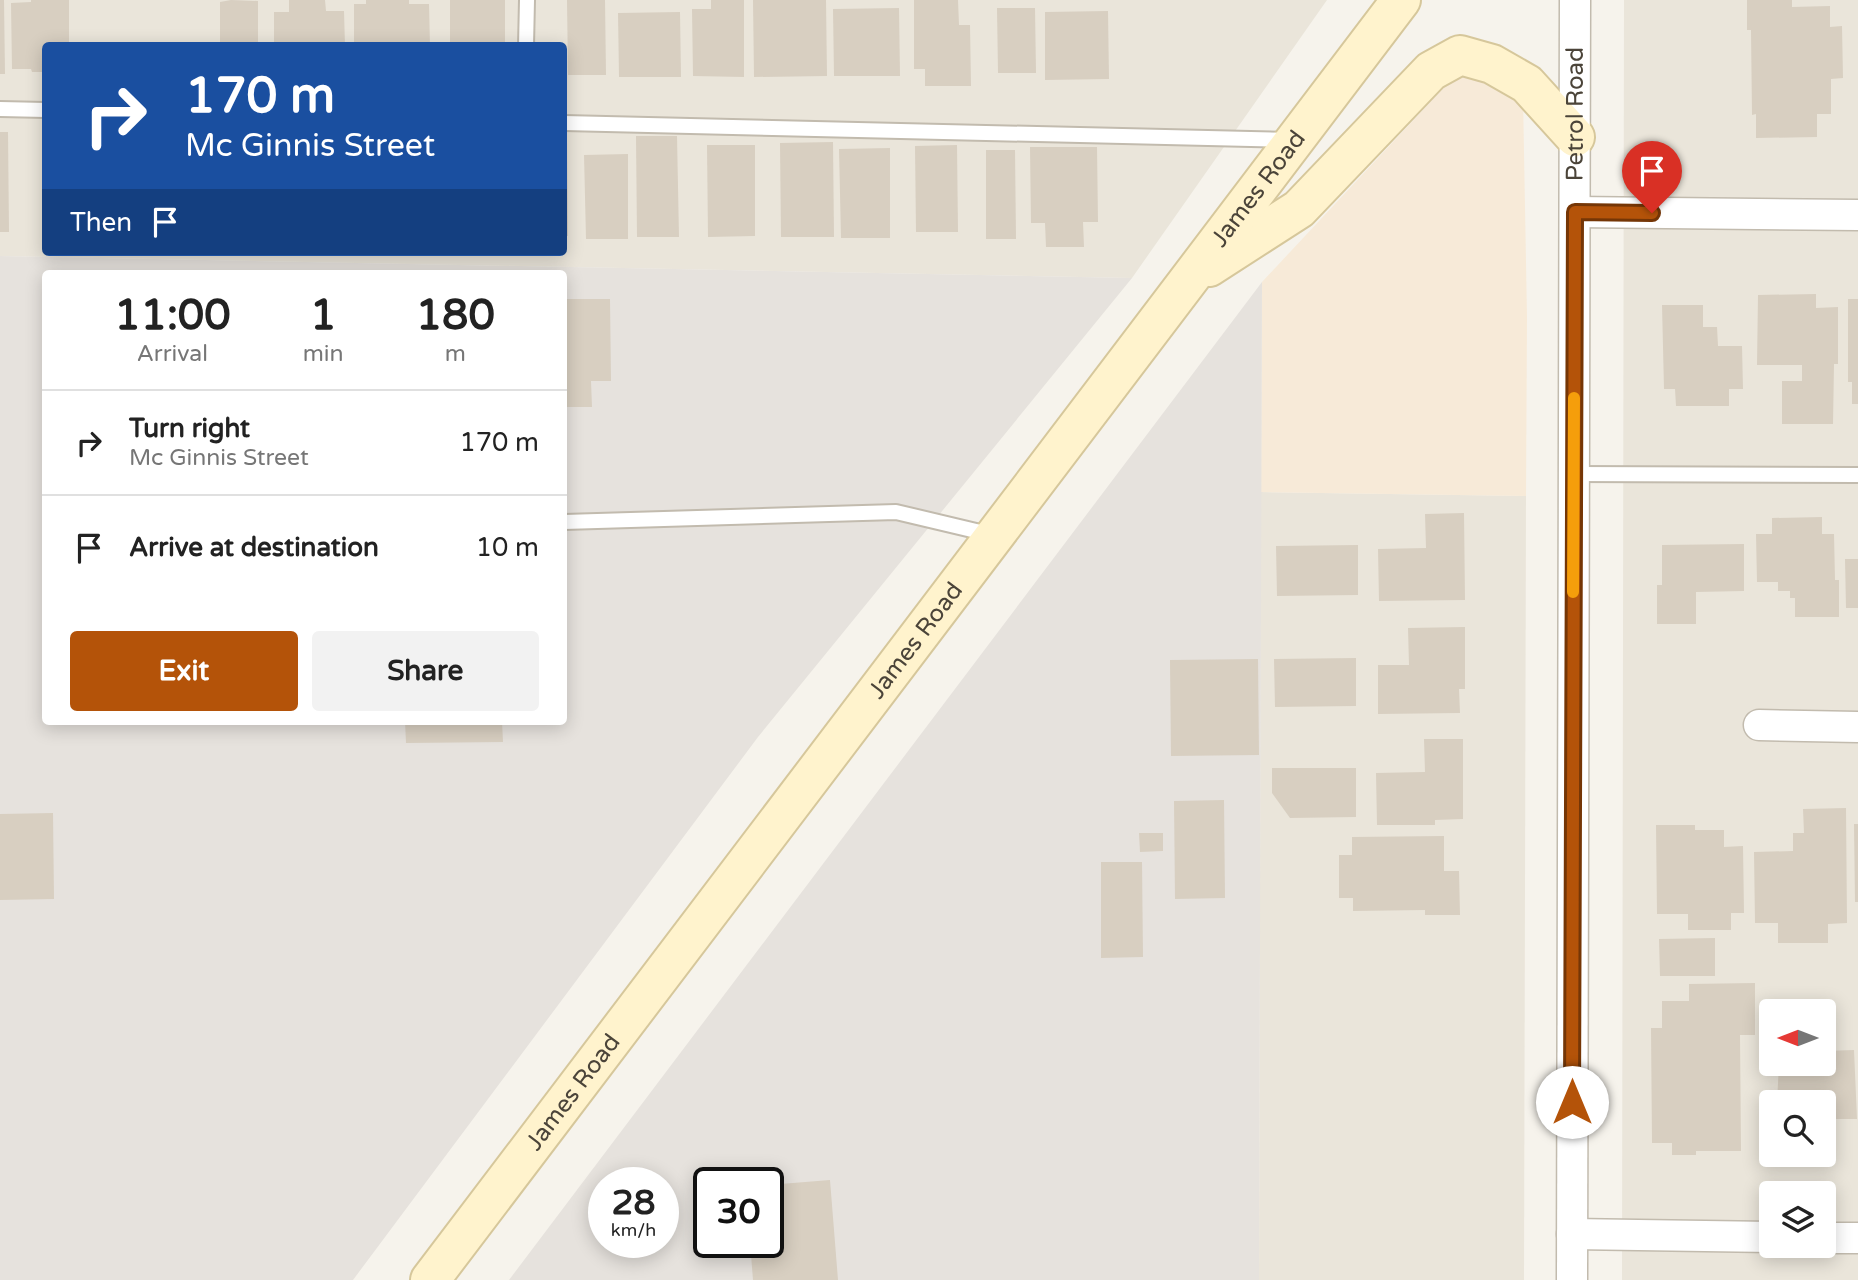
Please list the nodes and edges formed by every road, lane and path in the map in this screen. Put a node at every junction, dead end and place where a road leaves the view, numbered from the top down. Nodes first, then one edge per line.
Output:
1 (527, 0) edge
2 (1401, 0) edge
3 (1575, 0) edge
4 (526, 42) edge
5 (0, 109) edge
6 (42, 110) edge
7 (567, 122) edge
8 (1575, 137) junction
9 (1294, 140) junction
10 (1575, 212) junction
11 (1858, 215) edge
12 (1187, 282) junction
13 (1574, 474) junction
14 (1858, 475) edge
15 (567, 522) edge
16 (994, 536) junction
17 (1759, 725) dead end
18 (1858, 727) edge
19 (1572, 1234) junction
20 (1759, 1237) edge
21 (1836, 1238) edge
22 (1858, 1238) edge
23 (430, 1280) edge
24 (1572, 1280) edge

1 - 4 lane
2 - 9 main road, James Road
3 - 8 street, Petrol Road
5 - 6 lane
7 - 9 lane
8 - 10 street, Petrol Road
8 - 12 main road
9 - 12 main road, James Road
10 - 11 street
10 - 13 street, Petrol Road
12 - 16 main road, James Road
13 - 14 lane
13 - 19 street, Petrol Road
15 - 16 lane
16 - 23 main road, James Road
17 - 18 street
19 - 20 street
19 - 24 street, Petrol Road
21 - 22 street

